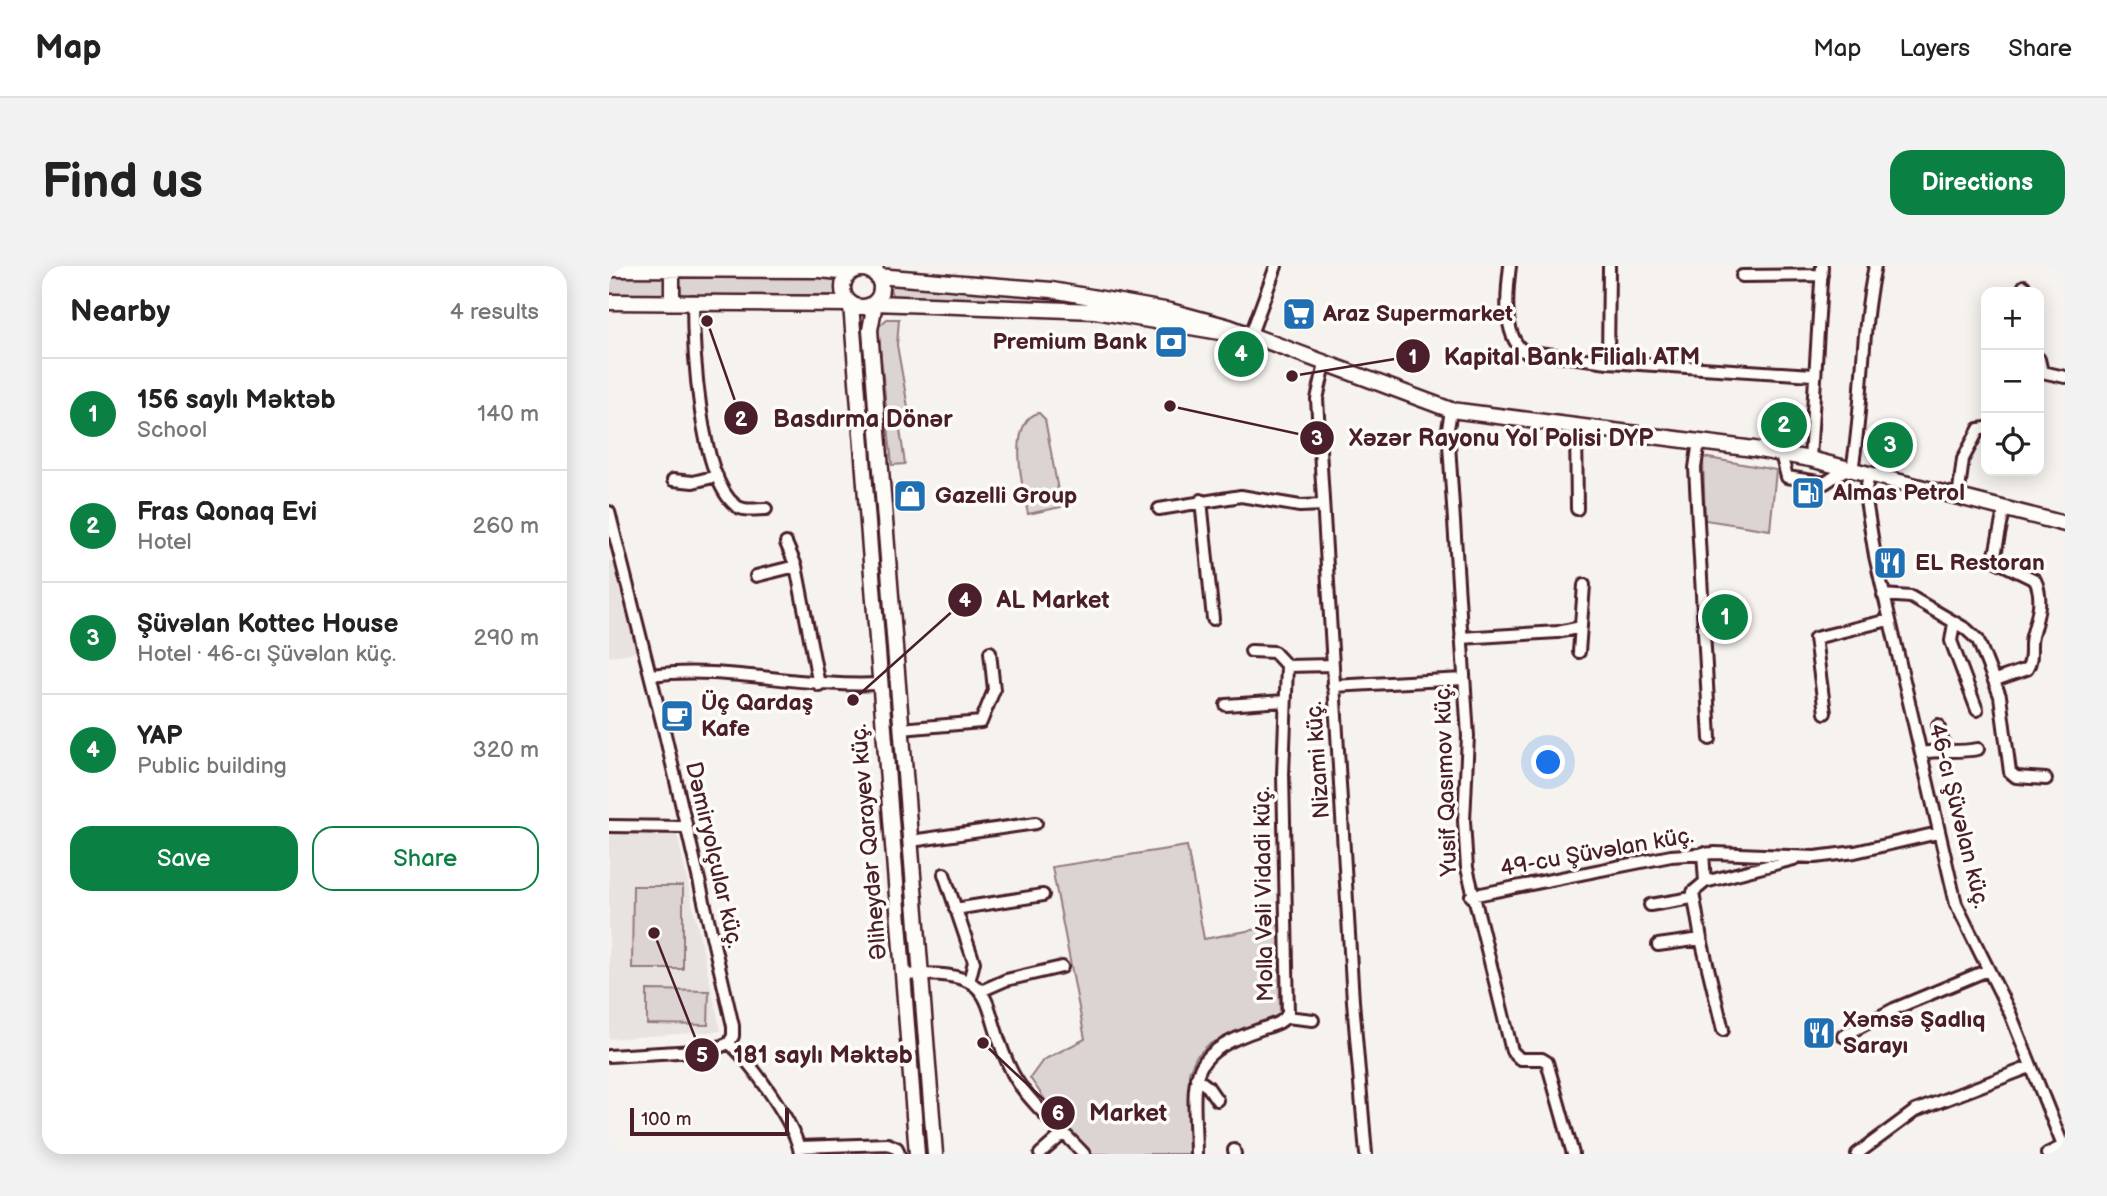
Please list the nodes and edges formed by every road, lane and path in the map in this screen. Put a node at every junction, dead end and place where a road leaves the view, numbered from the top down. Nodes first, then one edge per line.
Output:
1 (1276, 266) edge
2 (1510, 266) edge
3 (1609, 266) edge
4 (1875, 266) edge
5 (672, 267) edge
6 (609, 269) edge
7 (851, 270) edge
8 (876, 271) edge
9 (1788, 271) edge
10 (1822, 271) edge
11 (1742, 276) dead end
12 (672, 301) junction
13 (693, 301) junction
14 (609, 302) edge
15 (875, 303) junction
16 (851, 304) junction
17 (1249, 337) junction
18 (1608, 362) junction
19 (1325, 365) junction
20 (2044, 372) edge
21 (1813, 375) junction
22 (2065, 377) edge
23 (1451, 410) junction
24 (1576, 428) junction
25 (1981, 429) edge
26 (1699, 441) junction
27 (1781, 454) junction
28 (1810, 459) junction
29 (1849, 469) junction
30 (1869, 475) junction
31 (717, 476) junction
32 (673, 480) dead end
33 (1958, 498) junction
34 (1201, 500) junction
35 (883, 502) junction
36 (866, 503) junction
37 (1323, 505) junction
38 (766, 509) dead end
39 (1159, 509) dead end
40 (1577, 509) dead end
41 (2004, 510) junction
42 (609, 512) edge
43 (2065, 524) edge
44 (786, 543) dead end
45 (614, 552) edge
46 (796, 566) junction
47 (756, 576) dead end
48 (1584, 585) dead end
49 (1883, 596) junction
50 (1213, 619) dead end
51 (1889, 620) junction
52 (1954, 623) junction
53 (1581, 627) junction
54 (1461, 638) junction
55 (1251, 651) dead end
56 (990, 652) dead end
57 (1579, 652) dead end
58 (1332, 665) junction
59 (1287, 666) junction
60 (651, 675) junction
61 (1464, 679) junction
62 (1995, 680) junction
63 (879, 684) junction
64 (819, 685) junction
65 (1333, 686) junction
66 (1285, 701) junction
67 (1226, 705) dead end
68 (1977, 710) dead end
69 (1825, 713) dead end
70 (1938, 725) dead end
71 (901, 729) junction
72 (1710, 739) dead end
73 (1945, 749) junction
74 (1978, 749) dead end
75 (1921, 753) junction
76 (2046, 779) dead end
77 (1036, 822) dead end
78 (609, 826) edge
79 (686, 827) junction
80 (1938, 833) junction
81 (911, 845) junction
82 (893, 849) junction
83 (1703, 853) junction
84 (1798, 858) junction
85 (944, 874) dead end
86 (1705, 882) junction
87 (1043, 895) dead end
88 (1471, 896) junction
89 (1692, 898) junction
90 (1650, 905) dead end
91 (955, 909) junction
92 (1701, 939) junction
93 (1658, 945) dead end
94 (1062, 967) dead end
95 (1988, 970) junction
96 (920, 974) junction
97 (902, 975) junction
98 (969, 982) junction
99 (981, 991) junction
100 (1286, 1017) junction
101 (1313, 1020) dead end
102 (1723, 1030) dead end
103 (1843, 1036) dead end
104 (729, 1043) junction
105 (609, 1056) edge
106 (2030, 1067) junction
107 (1196, 1078) junction
108 (911, 1083) junction
109 (1217, 1100) dead end
110 (1064, 1133) junction
111 (2064, 1148) edge
112 (800, 1151) edge
113 (899, 1154) edge
114 (917, 1154) edge
115 (934, 1154) edge
116 (1040, 1154) edge
117 (1084, 1154) edge
118 (1196, 1154) edge
119 (1366, 1154) edge
120 (1573, 1154) edge
121 (1857, 1154) edge
122 (2047, 1154) edge

1 - 17 street
2 - 18 street
3 - 18 street
4 - 29 street
5 - 6 main road
5 - 7 main road
5 - 12 main road
7 - 8 main road
7 - 16 main road
8 - 15 main road
8 - 17 main road
9 - 10 street
9 - 11 street
10 - 21 street
12 - 13 main road
12 - 14 main road
13 - 16 main road
13 - 31 street
15 - 16 main road
15 - 17 main road
15 - 35 main road, Əliheydər Qarayev küç.
16 - 36 main road, Əliheydər Qarayev küç.
17 - 19 main road
18 - 21 street
19 - 23 main road
19 - 37 street, Nizami küç.
20 - 22 street
21 - 28 street
23 - 24 main road
23 - 54 street, Yusif Qasımov küç.
24 - 26 main road
24 - 40 street
25 - 33 street
26 - 27 main road
26 - 72 street
27 - 28 main road
27 - 29 street
28 - 29 main road
29 - 30 main road
30 - 33 main road
30 - 49 street, 46-cı Şüvəlan küç.
31 - 32 street
31 - 38 street
33 - 41 main road
34 - 37 street
34 - 39 street
34 - 50 street
35 - 36 main road
35 - 71 main road, Əliheydər Qarayev küç.
36 - 63 main road, Əliheydər Qarayev küç.
37 - 58 street, Nizami küç.
41 - 43 main road
41 - 62 street
42 - 45 street, Dəmiryolçular küç.
44 - 46 street
45 - 60 street, Dəmiryolçular küç.
46 - 47 street
46 - 64 street
48 - 53 street
49 - 51 street, 46-cı Şüvəlan küç.
49 - 52 street
51 - 69 street
51 - 75 street, 46-cı Şüvəlan küç.
52 - 62 street
52 - 68 street
53 - 54 street
53 - 57 street
54 - 61 street, Yusif Qasımov küç.
55 - 59 street
56 - 71 street
58 - 59 street
58 - 65 street, Nizami küç.
59 - 66 street, Molla Vəli Vidadi küç.
60 - 64 street
60 - 79 street, Dəmiryolçular küç.
61 - 65 street
61 - 88 street, Yusif Qasımov küç.
62 - 76 street
63 - 64 street
63 - 82 main road, Əliheydər Qarayev küç.
65 - 119 street, Nizami küç.
66 - 67 street
66 - 100 street, Molla Vəli Vidadi küç.
70 - 73 street
71 - 81 main road, Əliheydər Qarayev küç.
73 - 74 street
73 - 75 street
75 - 80 street, 46-cı Şüvəlan küç.
77 - 81 street
78 - 79 street
79 - 104 street, Dəmiryolçular küç.
80 - 84 street, 49-cu Şüvəlan küç.
80 - 95 street, 46-cı Şüvəlan küç.
81 - 82 main road
81 - 96 main road, Əliheydər Qarayev küç.
82 - 97 main road, Əliheydər Qarayev küç.
83 - 84 street, 49-cu Şüvəlan küç.
83 - 86 street
83 - 88 street, 49-cu Şüvəlan küç.
84 - 86 street
85 - 91 street
86 - 89 street
87 - 91 street
88 - 120 street, Yusif Qasımov küç.
89 - 90 street
89 - 92 street
91 - 98 street
92 - 93 street
92 - 102 street
94 - 99 street
95 - 103 street
95 - 106 street, 46-cı Şüvəlan küç.
96 - 97 street
96 - 98 street, Əliheydər Qarayev küç.
96 - 115 main road, Əliheydər Qarayev küç.
97 - 108 main road, Əliheydər Qarayev küç.
98 - 99 street, Əliheydər Qarayev küç.
99 - 110 street, Əliheydər Qarayev küç.
100 - 101 street
100 - 107 street, Molla Vəli Vidadi küç.
104 - 105 street
104 - 112 street
106 - 111 street, 46-cı Şüvəlan küç.
106 - 121 street
107 - 109 street
107 - 118 street
108 - 114 main road
108 - 115 main road
110 - 116 street
110 - 117 street, Əliheydər Qarayev küç.
111 - 122 street
112 - 113 street

